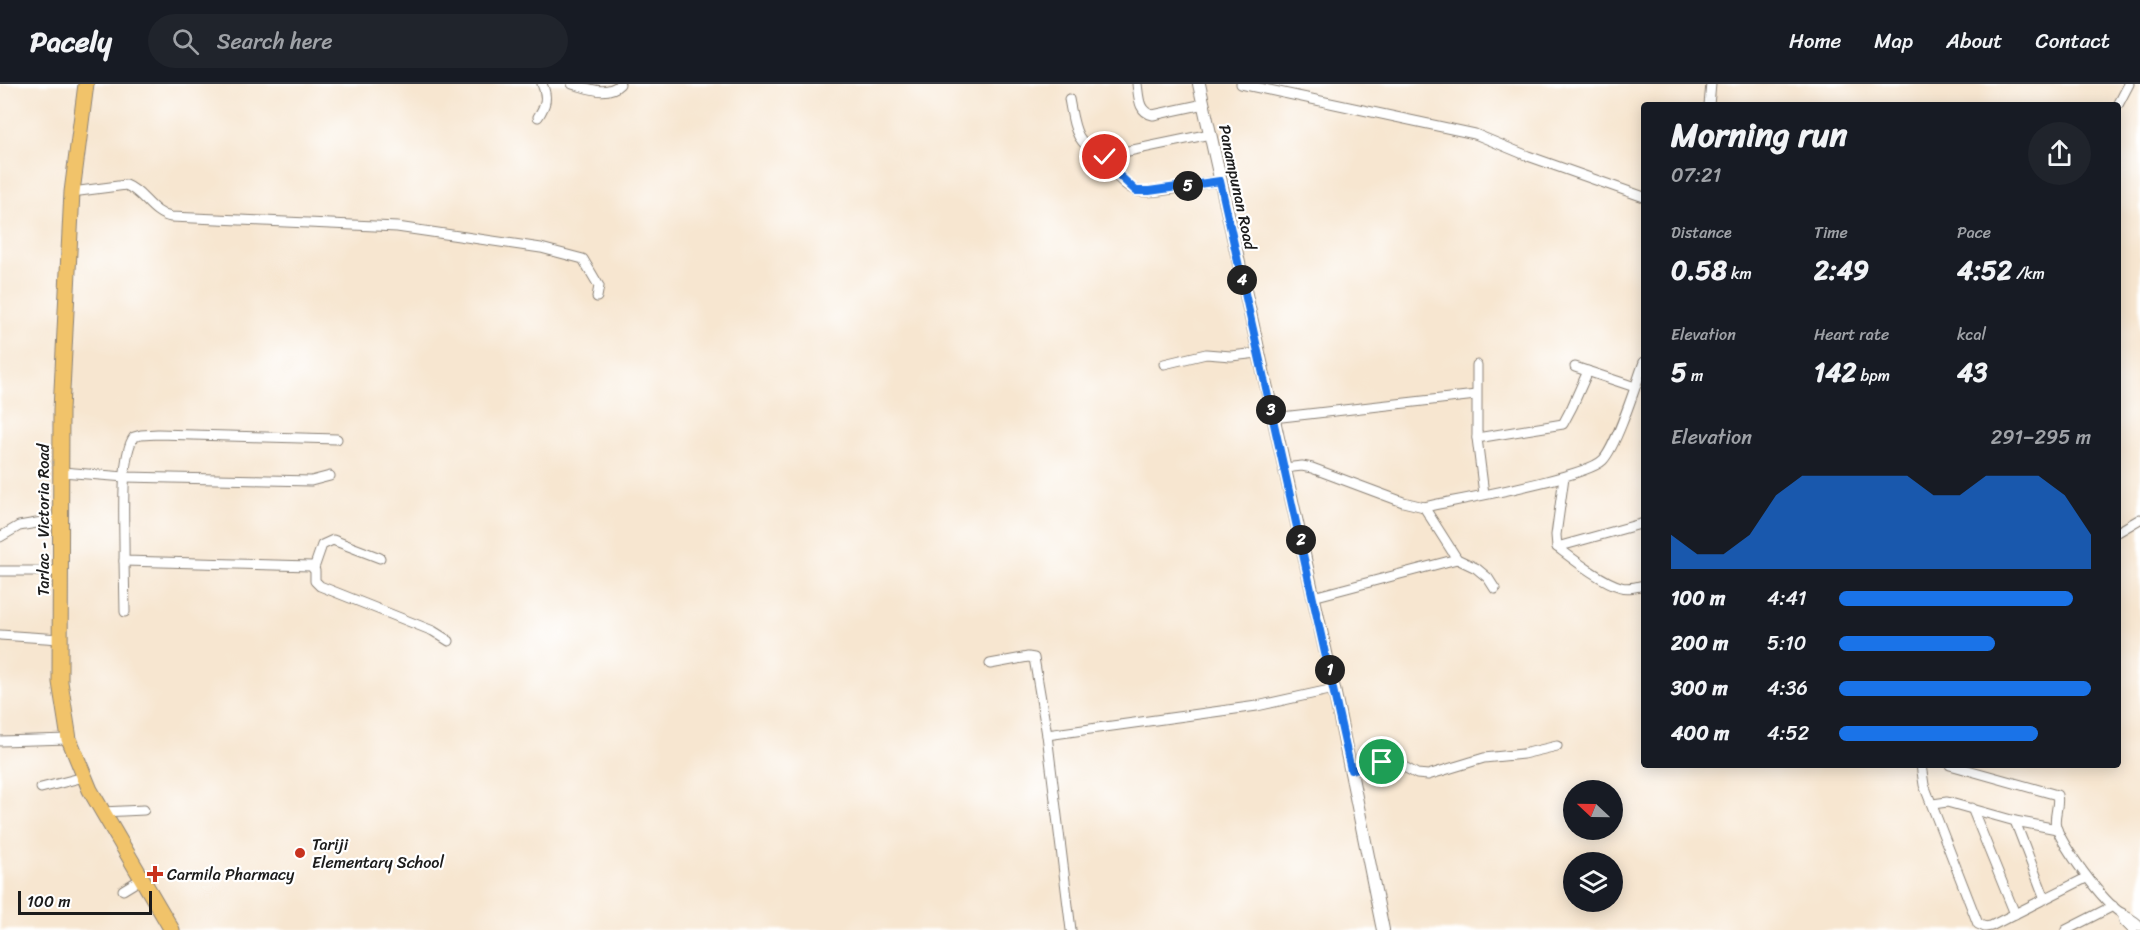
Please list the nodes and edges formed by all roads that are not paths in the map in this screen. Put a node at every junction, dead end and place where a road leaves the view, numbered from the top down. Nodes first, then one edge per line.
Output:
1 (86, 84) edge
2 (542, 84) edge
3 (572, 84) edge
4 (620, 84) edge
5 (1137, 84) edge
6 (1199, 84) edge
7 (1241, 84) edge
8 (1711, 84) edge
9 (2129, 84) edge
10 (1069, 99) dead end
11 (1709, 102) edge
12 (2120, 102) edge
13 (1204, 104) junction
14 (538, 117) dead end
15 (1210, 134) junction
16 (1104, 159) junction
17 (1220, 181) junction
18 (72, 192) junction
19 (1641, 195) edge
20 (597, 297) dead end
21 (1258, 352) junction
22 (1164, 364) dead end
23 (1477, 365) dead end
24 (1575, 367) dead end
25 (1641, 370) edge
26 (1588, 371) junction
27 (1635, 387) junction
28 (1476, 395) junction
29 (1273, 418) junction
30 (1477, 438) junction
31 (337, 439) dead end
32 (1284, 468) junction
33 (62, 472) junction
34 (330, 476) dead end
35 (125, 477) junction
36 (1564, 477) junction
37 (1484, 494) junction
38 (1424, 507) junction
39 (60, 519) junction
40 (2140, 519) edge
41 (1641, 524) edge
42 (2121, 530) edge
43 (0, 537) edge
44 (1557, 547) junction
45 (380, 558) dead end
46 (1457, 559) junction
47 (124, 561) junction
48 (314, 568) junction
49 (0, 571) edge
50 (61, 572) junction
51 (1641, 586) edge
52 (1495, 590) dead end
53 (1313, 597) junction
54 (125, 612) dead end
55 (0, 635) edge
56 (60, 639) junction
57 (449, 641) dead end
58 (990, 664) dead end
59 (1334, 689) junction
60 (1047, 735) junction
61 (69, 739) junction
62 (0, 741) edge
63 (1557, 746) dead end
64 (1921, 768) edge
65 (1961, 768) edge
66 (1351, 770) junction
67 (84, 777) junction
68 (41, 788) dead end
69 (1933, 804) junction
70 (1972, 808) junction
71 (144, 810) dead end
72 (102, 812) junction
73 (2015, 821) junction
74 (2057, 829) junction
75 (2086, 878) junction
76 (141, 879) junction
77 (123, 890) dead end
78 (2045, 899) junction
79 (2114, 906) junction
80 (2015, 914) junction
81 (2122, 914) junction
82 (2140, 926) edge
83 (2071, 929) edge
84 (172, 930) edge
85 (1071, 930) edge
86 (1383, 930) edge
87 (2133, 930) edge

1 - 18 main road, Tarlac - Victoria Road
2 - 14 street
3 - 4 street
5 - 13 street
6 - 13 street, Panampunan Road
7 - 19 street
8 - 11 street
9 - 12 street
10 - 16 street
13 - 15 street, Panampunan Road
15 - 16 street
15 - 17 street, Panampunan Road
16 - 17 street
17 - 21 street, Panampunan Road
18 - 20 street
18 - 33 main road, Tarlac - Victoria Road
21 - 22 street
21 - 29 street, Panampunan Road
23 - 28 street
24 - 26 street
25 - 27 street
26 - 27 street
26 - 30 street
27 - 36 street
28 - 29 street
28 - 30 street
29 - 32 street, Panampunan Road
30 - 37 street
31 - 35 street
32 - 38 street
32 - 53 street, Panampunan Road
33 - 35 street
33 - 39 main road, Tarlac - Victoria Road
34 - 35 street
35 - 47 street
36 - 37 street
36 - 44 street
37 - 38 street
38 - 46 street
39 - 43 street
39 - 50 main road, Tarlac - Victoria Road
40 - 42 street
41 - 44 street
44 - 51 street
45 - 48 street
46 - 52 street
46 - 53 street
47 - 48 street
47 - 54 street
48 - 57 street
49 - 50 street
50 - 56 main road, Tarlac - Victoria Road
53 - 59 street, Panampunan Road
55 - 56 street
56 - 61 main road, Tarlac - Victoria Road
58 - 60 street
59 - 60 street
59 - 66 street, Panampunan Road
60 - 85 street
61 - 62 street
61 - 67 main road, Tarlac - Victoria Road
63 - 66 street
64 - 69 street
65 - 74 street
66 - 86 street, Panampunan Road
67 - 68 street
67 - 72 main road, Tarlac - Victoria Road
69 - 70 street
69 - 80 street
70 - 73 street
70 - 80 street
71 - 72 street
72 - 76 main road, Tarlac - Victoria Road
73 - 74 street
73 - 78 street
74 - 75 street
75 - 78 street
75 - 79 street
76 - 77 street
76 - 84 main road, Tarlac - Victoria Road
78 - 80 street
79 - 81 street
79 - 83 street
81 - 82 street
81 - 87 street

